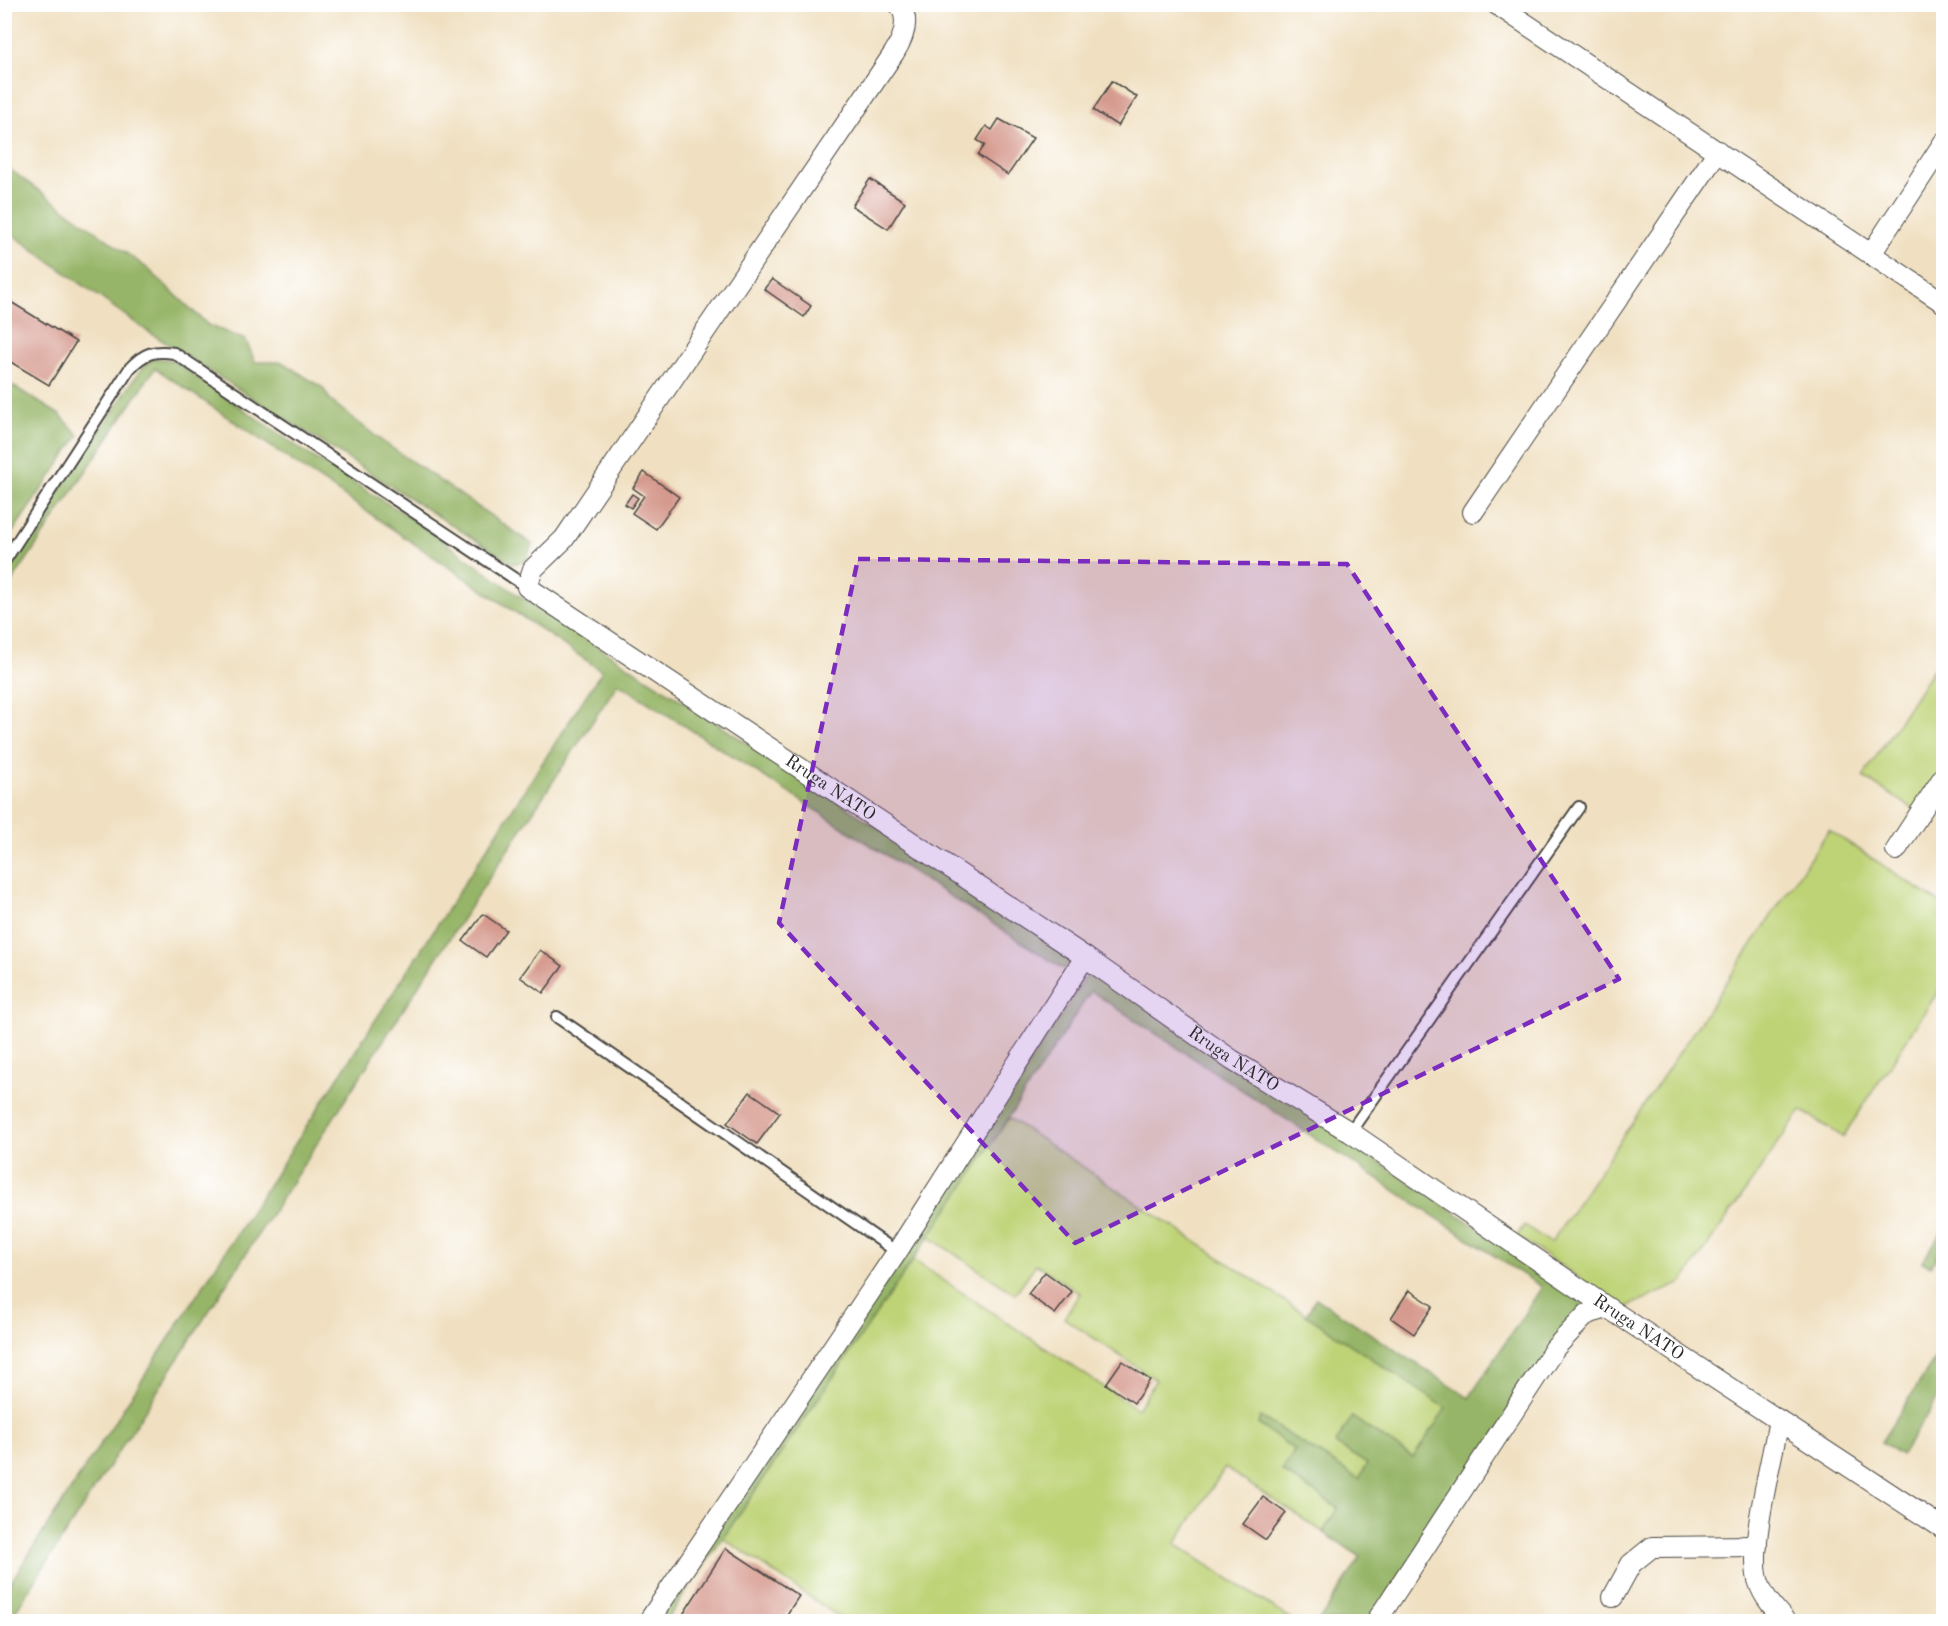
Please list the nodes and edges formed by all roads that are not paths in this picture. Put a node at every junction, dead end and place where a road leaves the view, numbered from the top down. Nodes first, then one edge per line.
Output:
1 (899, 4) edge
2 (1496, 4) edge
3 (1944, 142) edge
4 (1718, 151) junction
5 (1871, 254) junction
6 (1944, 303) edge
7 (1473, 513) dead end
8 (4, 562) edge
9 (527, 587) junction
10 (1944, 776) edge
11 (1579, 807) dead end
12 (1896, 850) dead end
13 (1085, 957) junction
14 (556, 1017) dead end
15 (1350, 1132) junction
16 (897, 1252) junction
17 (1608, 1308) junction
18 (1779, 1420) junction
19 (1944, 1529) edge
20 (1756, 1546) junction
21 (1613, 1597) dead end
22 (648, 1622) edge
23 (1376, 1622) edge
24 (1786, 1622) edge

1 - 9 street
2 - 4 street
3 - 5 street
4 - 5 street
4 - 7 street
5 - 6 street
8 - 9 lane
9 - 13 street, Rruga NATO
10 - 12 street
11 - 15 lane
13 - 15 street, Rruga NATO
13 - 16 street
14 - 16 lane
15 - 17 street, Rruga NATO
16 - 22 street
17 - 18 street, Rruga NATO
17 - 23 street
18 - 19 street, Rruga NATO
18 - 20 street
20 - 21 street
20 - 24 street

